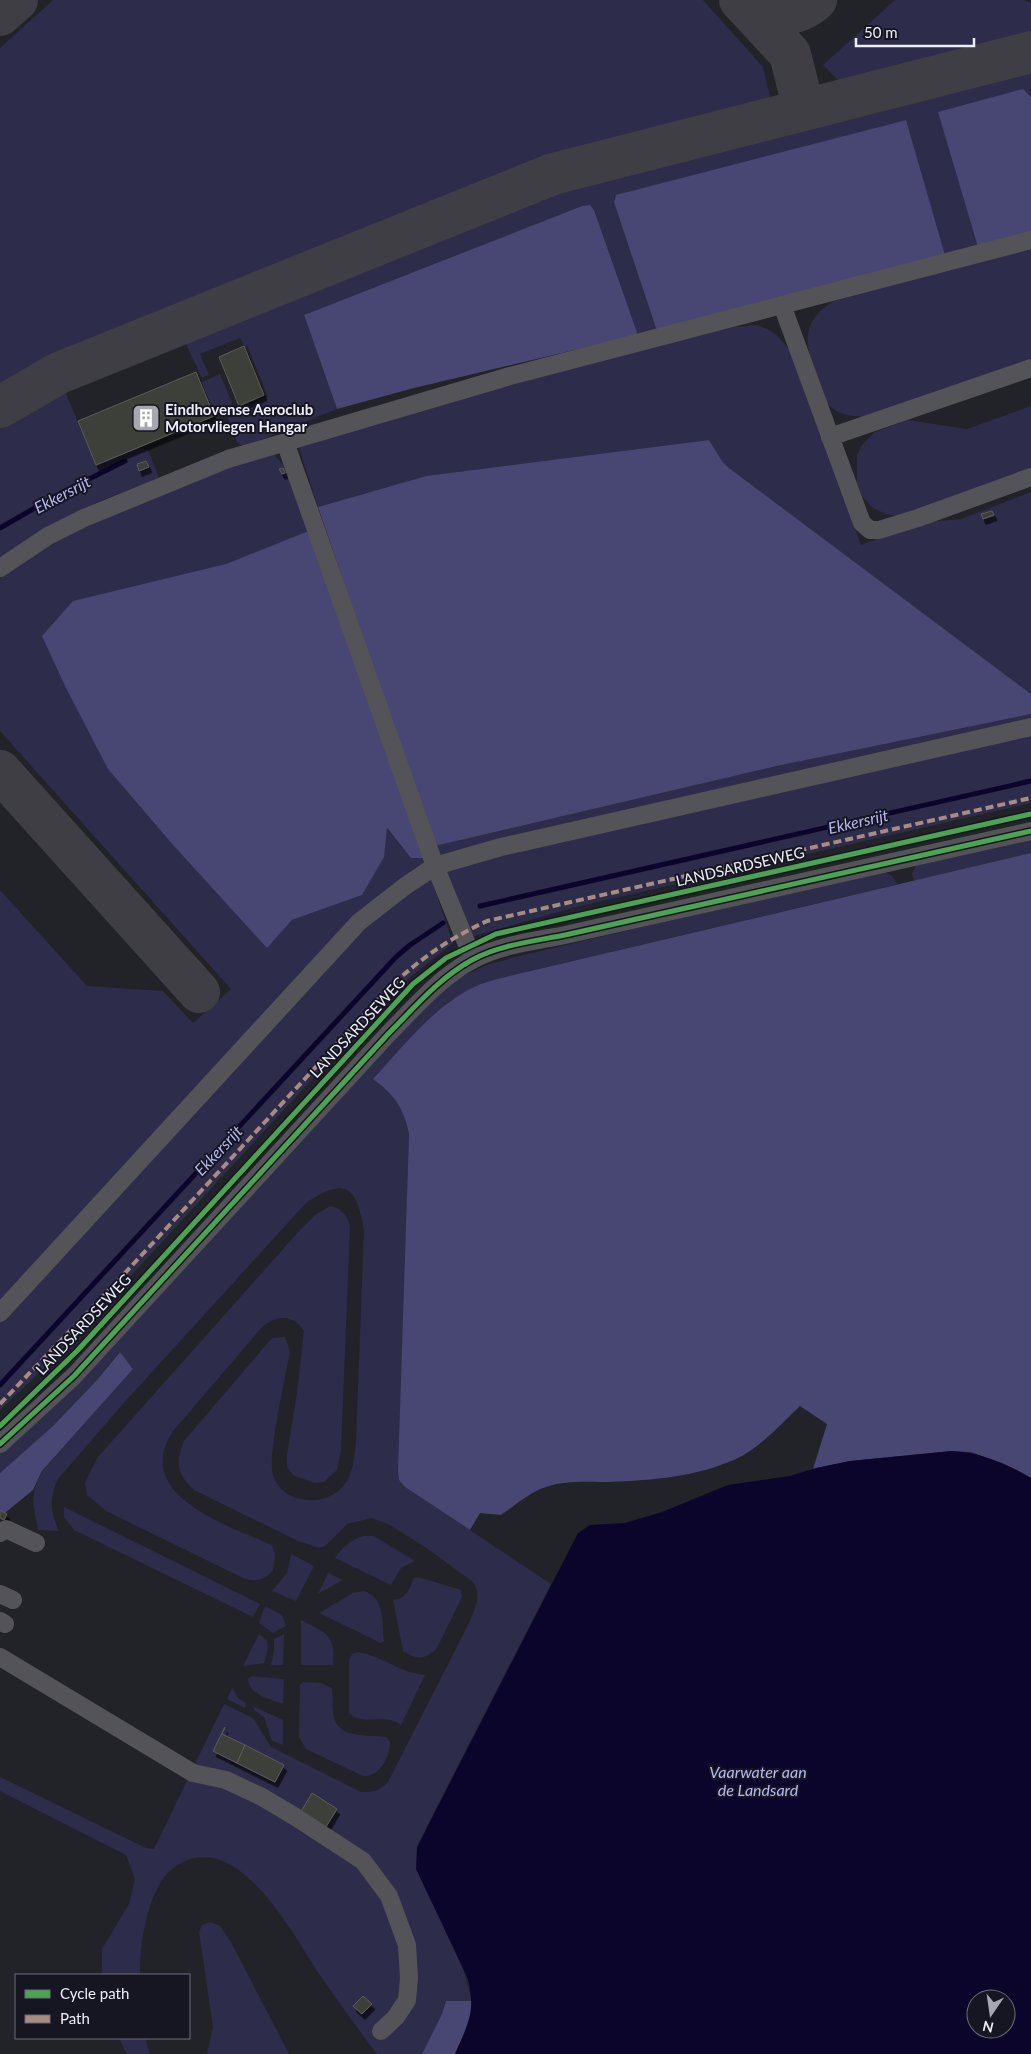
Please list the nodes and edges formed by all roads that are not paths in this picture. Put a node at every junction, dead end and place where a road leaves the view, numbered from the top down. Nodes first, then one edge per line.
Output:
1 (1031, 240) edge
2 (782, 305) junction
3 (1031, 368) edge
4 (830, 437) junction
5 (285, 442) junction
6 (1031, 477) edge
7 (0, 568) edge
8 (1031, 728) edge
9 (1031, 831) edge
10 (435, 866) junction
11 (473, 959) junction
12 (0, 1313) edge
13 (0, 1444) edge
14 (0, 1533) edge
15 (36, 1543) dead end
16 (0, 1657) edge
17 (382, 2031) dead end

1 - 2 street
2 - 4 street
2 - 5 street
3 - 4 street
4 - 6 street
5 - 7 street
5 - 10 street
8 - 10 street
9 - 11 street, LANDSARDSEWEG
10 - 11 street
10 - 12 street
11 - 13 street, LANDSARDSEWEG
14 - 15 street
16 - 17 street

